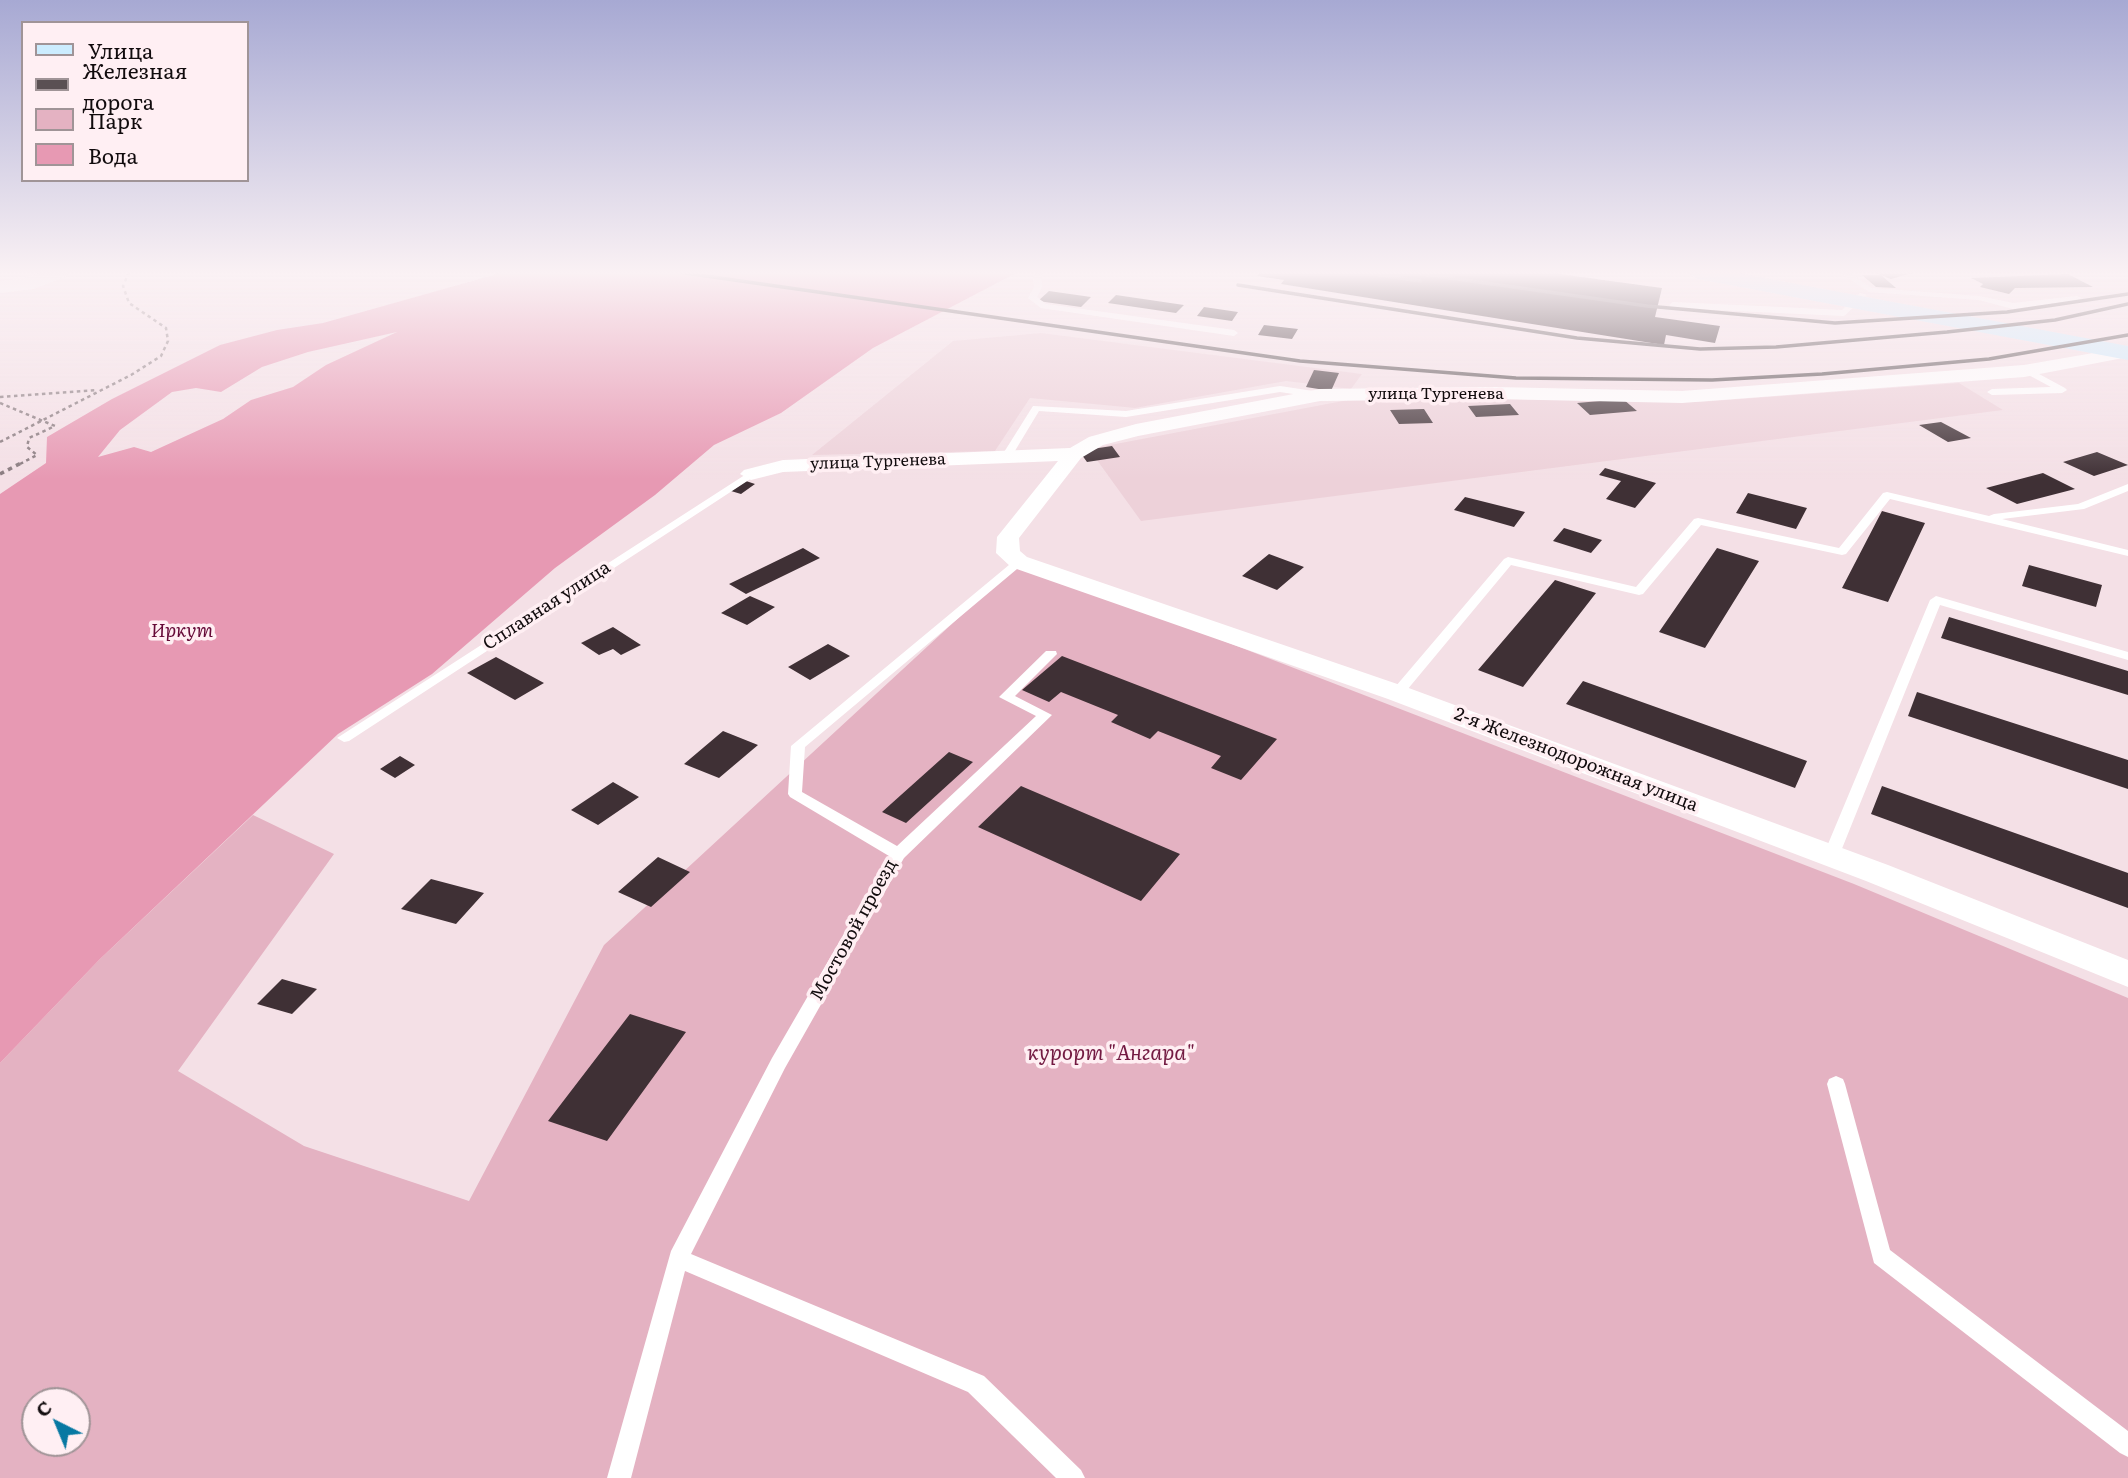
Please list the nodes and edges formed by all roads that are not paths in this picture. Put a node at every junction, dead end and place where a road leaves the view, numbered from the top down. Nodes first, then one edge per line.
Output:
1 (2068, 341) edge
2 (2107, 341) edge
3 (2128, 345) edge
4 (2128, 352) edge
5 (2026, 370) junction
6 (1992, 392) dead end
7 (1320, 395) junction
8 (1074, 454) junction
9 (1006, 457) junction
10 (751, 474) joint
11 (2128, 487) edge
12 (1983, 518) junction
13 (2128, 553) edge
14 (1018, 562) junction
15 (1051, 653) dead end
16 (2128, 656) edge
17 (1397, 693) junction
18 (344, 738) dead end
19 (898, 854) junction
20 (1831, 856) junction
21 (2128, 974) edge
22 (1836, 1084) dead end
23 (678, 1258) junction
24 (2128, 1445) edge
25 (619, 1478) edge
26 (1073, 1478) edge

1 - 4 main road
2 - 3 main road
4 - 5 street, улица Тургенева
5 - 6 lane
5 - 7 street, улица Тургенева
7 - 8 street, улица Тургенева
7 - 9 lane
8 - 9 street, улица Тургенева
8 - 14 street
9 - 10 street, улица Тургенева
10 - 18 lane, Сплавная улица
11 - 12 lane
12 - 13 lane
12 - 17 lane
14 - 17 street, 2-я Железнодорожная улица
14 - 19 lane, Мостовой проезд
15 - 19 lane
16 - 20 lane
17 - 20 street, 2-я Железнодорожная улица
19 - 23 lane, Мостовой проезд
20 - 21 street, 2-я Железнодорожная улица
22 - 24 lane
23 - 25 lane, Мостовой проезд
23 - 26 lane

